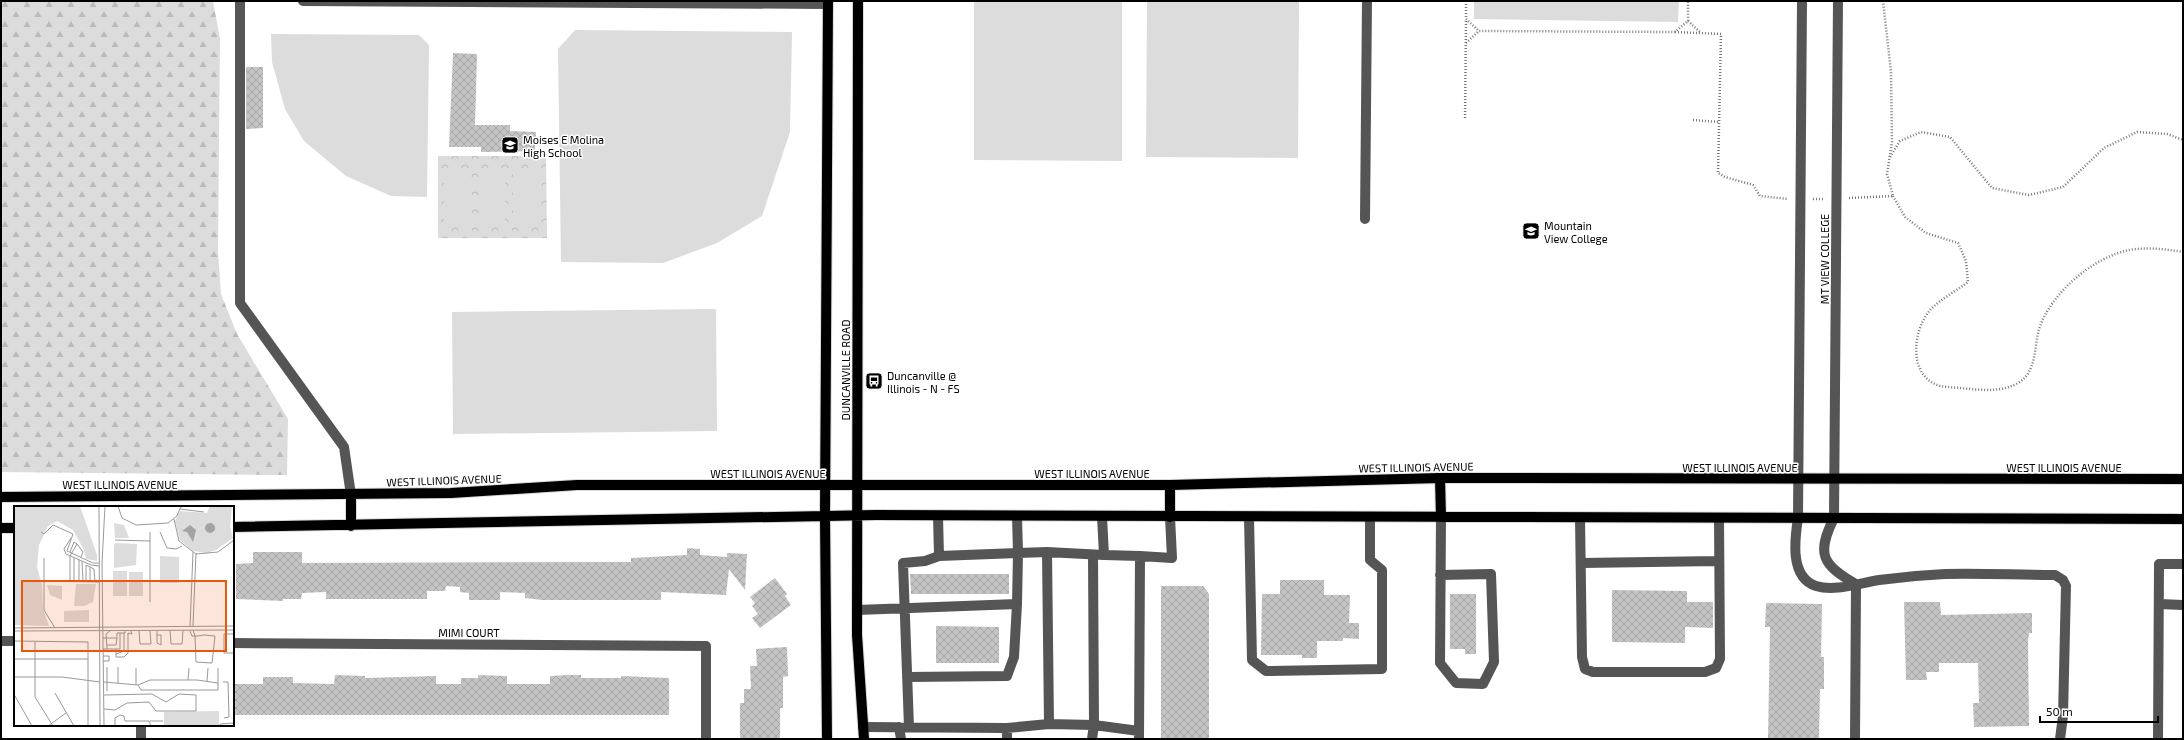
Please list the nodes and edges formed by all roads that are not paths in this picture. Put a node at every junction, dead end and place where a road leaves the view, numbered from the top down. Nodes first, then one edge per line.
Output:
1 (240, 1) edge
2 (303, 1) edge
3 (858, 1) edge
4 (1367, 1) edge
5 (1802, 1) edge
6 (1838, 1) edge
7 (515, 2) edge
8 (562, 2) edge
9 (608, 2) edge
10 (652, 2) edge
11 (689, 2) edge
12 (733, 2) edge
13 (778, 2) edge
14 (828, 2) edge
15 (1365, 218) dead end
16 (1440, 478) junction
17 (1798, 479) junction
18 (1834, 479) junction
19 (2183, 479) edge
20 (825, 485) junction
21 (856, 485) junction
22 (1170, 485) junction
23 (351, 495) junction
24 (1, 497) edge
25 (825, 516) junction
26 (857, 516) junction
27 (938, 516) junction
28 (1017, 516) junction
29 (1102, 516) junction
30 (1170, 516) junction
31 (1249, 517) junction
32 (1370, 517) junction
33 (1440, 517) junction
34 (1580, 518) junction
35 (1719, 518) junction
36 (1798, 518) junction
37 (1834, 518) junction
38 (2183, 519) edge
39 (352, 526) junction
40 (234, 527) edge
41 (1, 528) edge
42 (14, 528) edge
43 (1047, 552) junction
44 (1018, 553) junction
45 (1093, 555) junction
46 (1104, 555) junction
47 (939, 556) junction
48 (1140, 556) junction
49 (1719, 561) junction
50 (1581, 563) junction
51 (2183, 564) edge
52 (1440, 575) junction
53 (1856, 584) junction
54 (1017, 604) junction
55 (2158, 604) junction
56 (2183, 605) edge
57 (905, 607) junction
58 (857, 610) junction
59 (1, 641) edge
60 (14, 641) edge
61 (234, 643) edge
62 (907, 677) junction
63 (1048, 724) junction
64 (1094, 725) junction
65 (142, 726) edge
66 (863, 727) junction
67 (904, 727) junction
68 (1007, 728) junction
69 (1139, 735) edge
70 (142, 739) edge
71 (706, 739) edge
72 (827, 739) edge
73 (864, 739) edge
74 (900, 739) edge
75 (1007, 739) edge
76 (1092, 739) edge
77 (1855, 739) edge
78 (2060, 739) edge
79 (2158, 739) edge

1 - 23 street
2 - 7 street
3 - 21 main road, DUNCANVILLE ROAD
4 - 15 street
5 - 17 street
6 - 18 street, MT VIEW COLLEGE
7 - 8 street
8 - 9 street
9 - 10 street
10 - 11 street
11 - 12 street
12 - 13 street
13 - 14 street
14 - 20 main road, DUNCANVILLE ROAD
16 - 17 main road, WEST ILLINOIS AVENUE
16 - 22 main road, WEST ILLINOIS AVENUE
16 - 33 main road
17 - 18 main road, WEST ILLINOIS AVENUE
17 - 36 street
18 - 19 main road, WEST ILLINOIS AVENUE
18 - 37 street, MT VIEW COLLEGE
20 - 21 main road, WEST ILLINOIS AVENUE
20 - 23 main road, WEST ILLINOIS AVENUE
20 - 25 main road, DUNCANVILLE ROAD
21 - 22 main road, WEST ILLINOIS AVENUE
21 - 26 main road, DUNCANVILLE ROAD
22 - 30 main road
23 - 24 main road, WEST ILLINOIS AVENUE
23 - 39 main road
25 - 26 main road
25 - 39 main road
25 - 72 main road, DUNCANVILLE ROAD
26 - 27 main road
26 - 58 main road, DUNCANVILLE ROAD
27 - 28 main road
27 - 47 street
28 - 29 main road
28 - 44 street
29 - 30 main road
29 - 46 street
30 - 31 main road
30 - 48 street
31 - 32 main road
31 - 32 street
32 - 33 main road
33 - 34 main road
33 - 52 street
34 - 35 main road
34 - 50 street
35 - 36 main road
35 - 49 street
36 - 37 main road
36 - 53 street
37 - 38 main road
37 - 53 street
39 - 40 main road
41 - 42 main road
43 - 44 street
43 - 45 street
43 - 63 street
44 - 47 street
44 - 54 street
45 - 46 street
45 - 64 street
46 - 48 street
47 - 57 street
48 - 69 street
49 - 50 street
49 - 50 street
51 - 55 street
52 - 52 street
53 - 77 street
53 - 78 street
54 - 57 street
54 - 62 street
55 - 56 street
55 - 79 street
57 - 58 street
57 - 62 street
58 - 66 main road, DUNCANVILLE ROAD
59 - 60 street
61 - 71 street, MIMI COURT
62 - 67 street
63 - 64 street
63 - 68 street
64 - 69 street
64 - 76 street
65 - 70 street
66 - 67 street
66 - 73 main road, DUNCANVILLE ROAD
67 - 68 street
67 - 74 street
68 - 75 street

